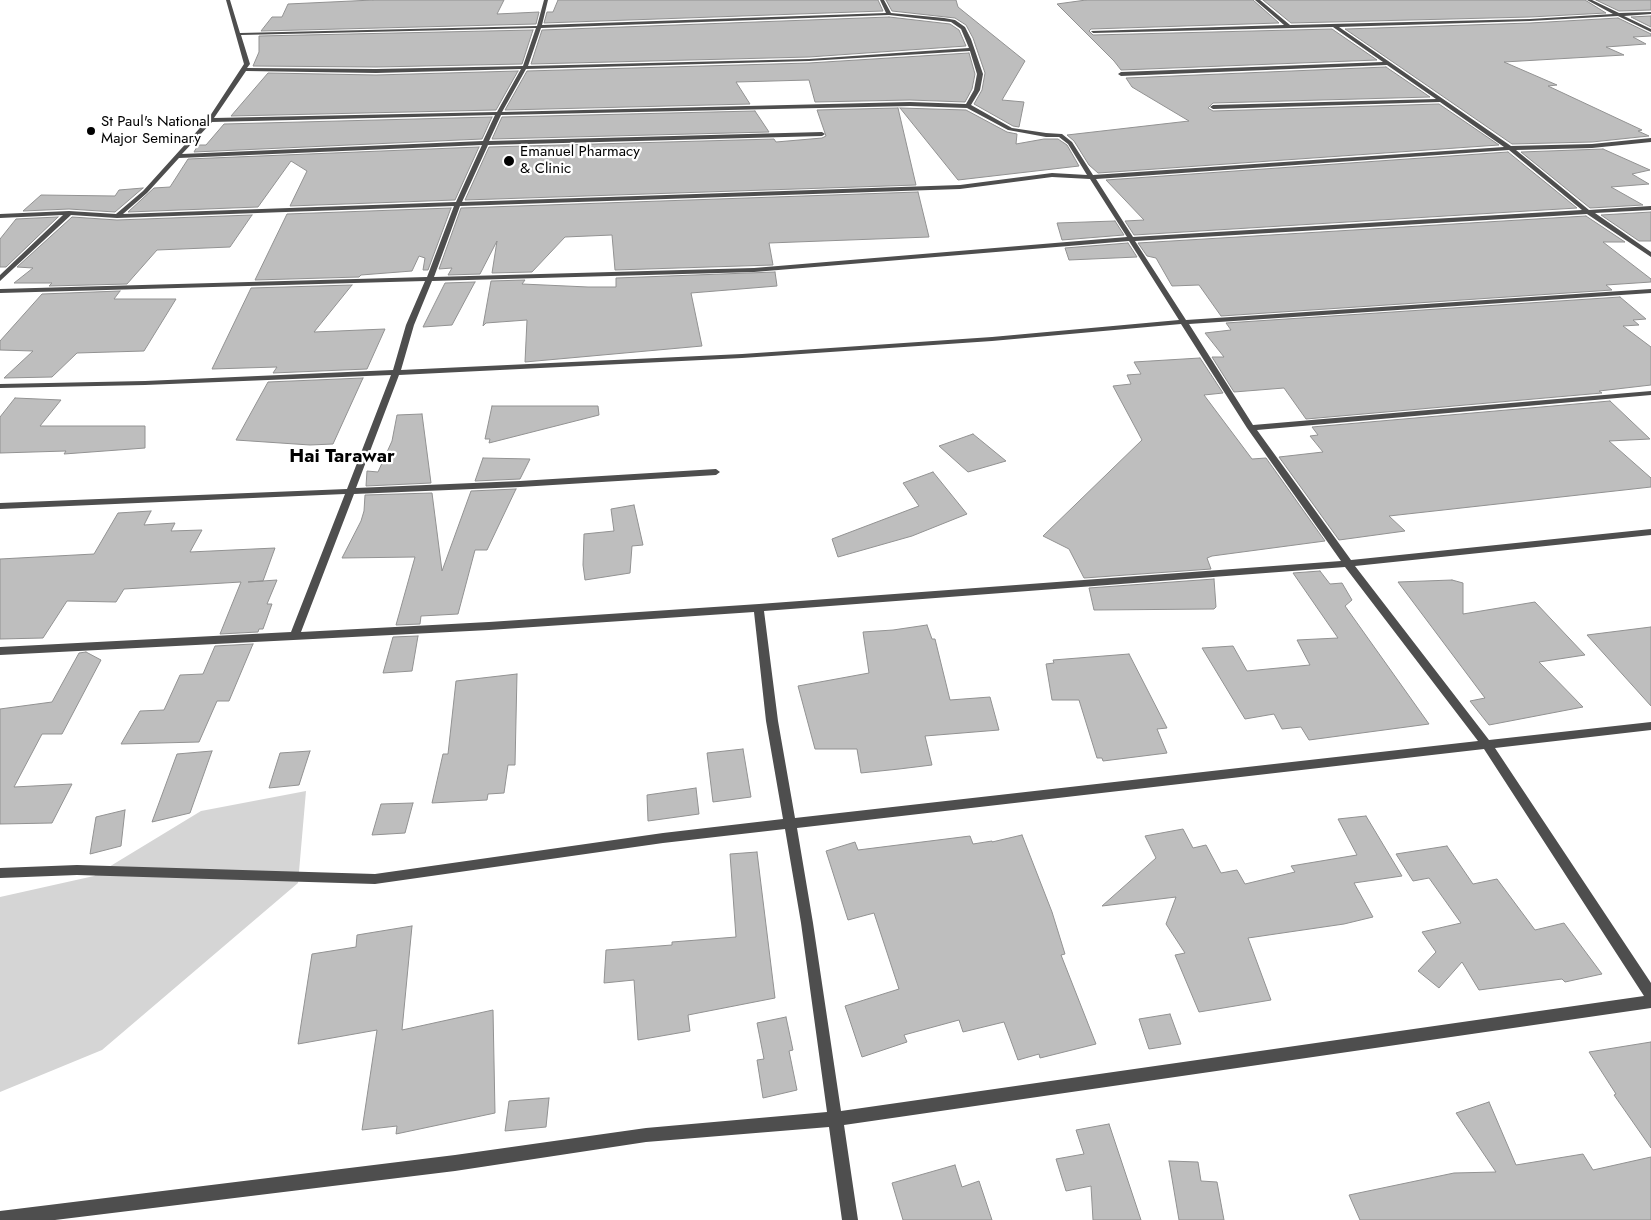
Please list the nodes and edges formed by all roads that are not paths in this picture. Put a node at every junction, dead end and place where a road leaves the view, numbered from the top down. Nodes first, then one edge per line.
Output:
1 (228, 0) edge
2 (546, 0) edge
3 (882, 0) edge
4 (1257, 0) edge
5 (1588, 0) edge
6 (1651, 13) edge
7 (889, 14) junction
8 (1616, 14) junction
9 (1335, 26) junction
10 (539, 27) junction
11 (1289, 27) junction
12 (1651, 31) edge
13 (1093, 32) dead end
14 (238, 34) junction
15 (971, 48) junction
16 (1389, 62) junction
17 (525, 66) junction
18 (244, 69) junction
19 (1121, 74) dead end
20 (1442, 100) junction
21 (968, 106) junction
22 (1213, 107) dead end
23 (499, 113) junction
24 (210, 120) junction
25 (822, 134) dead end
26 (1651, 140) edge
27 (486, 143) junction
28 (1510, 148) junction
29 (178, 156) junction
30 (1093, 177) junction
31 (458, 204) junction
32 (1651, 208) edge
33 (1587, 211) junction
34 (69, 213) junction
35 (0, 216) edge
36 (117, 216) junction
37 (1129, 239) junction
38 (1651, 255) edge
39 (430, 278) junction
40 (0, 279) edge
41 (0, 291) edge
42 (1651, 291) edge
43 (1183, 322) junction
44 (396, 372) junction
45 (0, 386) edge
46 (1651, 393) edge
47 (1251, 428) junction
48 (716, 472) dead end
49 (351, 491) junction
50 (0, 506) edge
51 (1651, 532) edge
52 (1348, 564) junction
53 (759, 608) junction
54 (295, 635) junction
55 (0, 651) edge
56 (1651, 726) edge
57 (1487, 745) junction
58 (790, 824) junction
59 (0, 874) edge
60 (1651, 995) edge
61 (1651, 1001) edge
62 (835, 1119) junction
63 (0, 1219) edge
64 (850, 1220) edge

1 - 14 street
2 - 10 street
3 - 7 street
4 - 11 street
5 - 8 street
6 - 8 street
7 - 10 street
7 - 15 street
8 - 9 street
8 - 12 street
9 - 11 street
9 - 16 street
10 - 14 street
10 - 17 street
11 - 13 street
14 - 18 street
15 - 17 street
15 - 21 street
16 - 19 street
16 - 20 street
17 - 18 street
17 - 23 street
18 - 24 street
20 - 22 street
20 - 28 street
21 - 23 street
21 - 30 street
23 - 24 street
23 - 27 street
24 - 29 street
25 - 27 street
26 - 28 street
27 - 29 street
27 - 31 street
28 - 30 street
28 - 33 street
29 - 36 street
30 - 31 street
30 - 37 street
31 - 36 street
31 - 39 street
32 - 33 street
33 - 37 street
33 - 38 street
34 - 35 street
34 - 36 street
34 - 40 street
37 - 39 street
37 - 43 street
39 - 41 street
39 - 44 street
42 - 43 street
43 - 44 street
43 - 47 street
44 - 45 street
44 - 49 street
46 - 47 street
47 - 52 street
48 - 49 street
49 - 50 street
49 - 54 street
51 - 52 street
52 - 53 street
52 - 57 street
53 - 54 street
53 - 58 street
54 - 55 street
56 - 57 street
57 - 58 street
57 - 60 street
58 - 59 street
58 - 62 street
61 - 62 street
62 - 63 street
62 - 64 street

